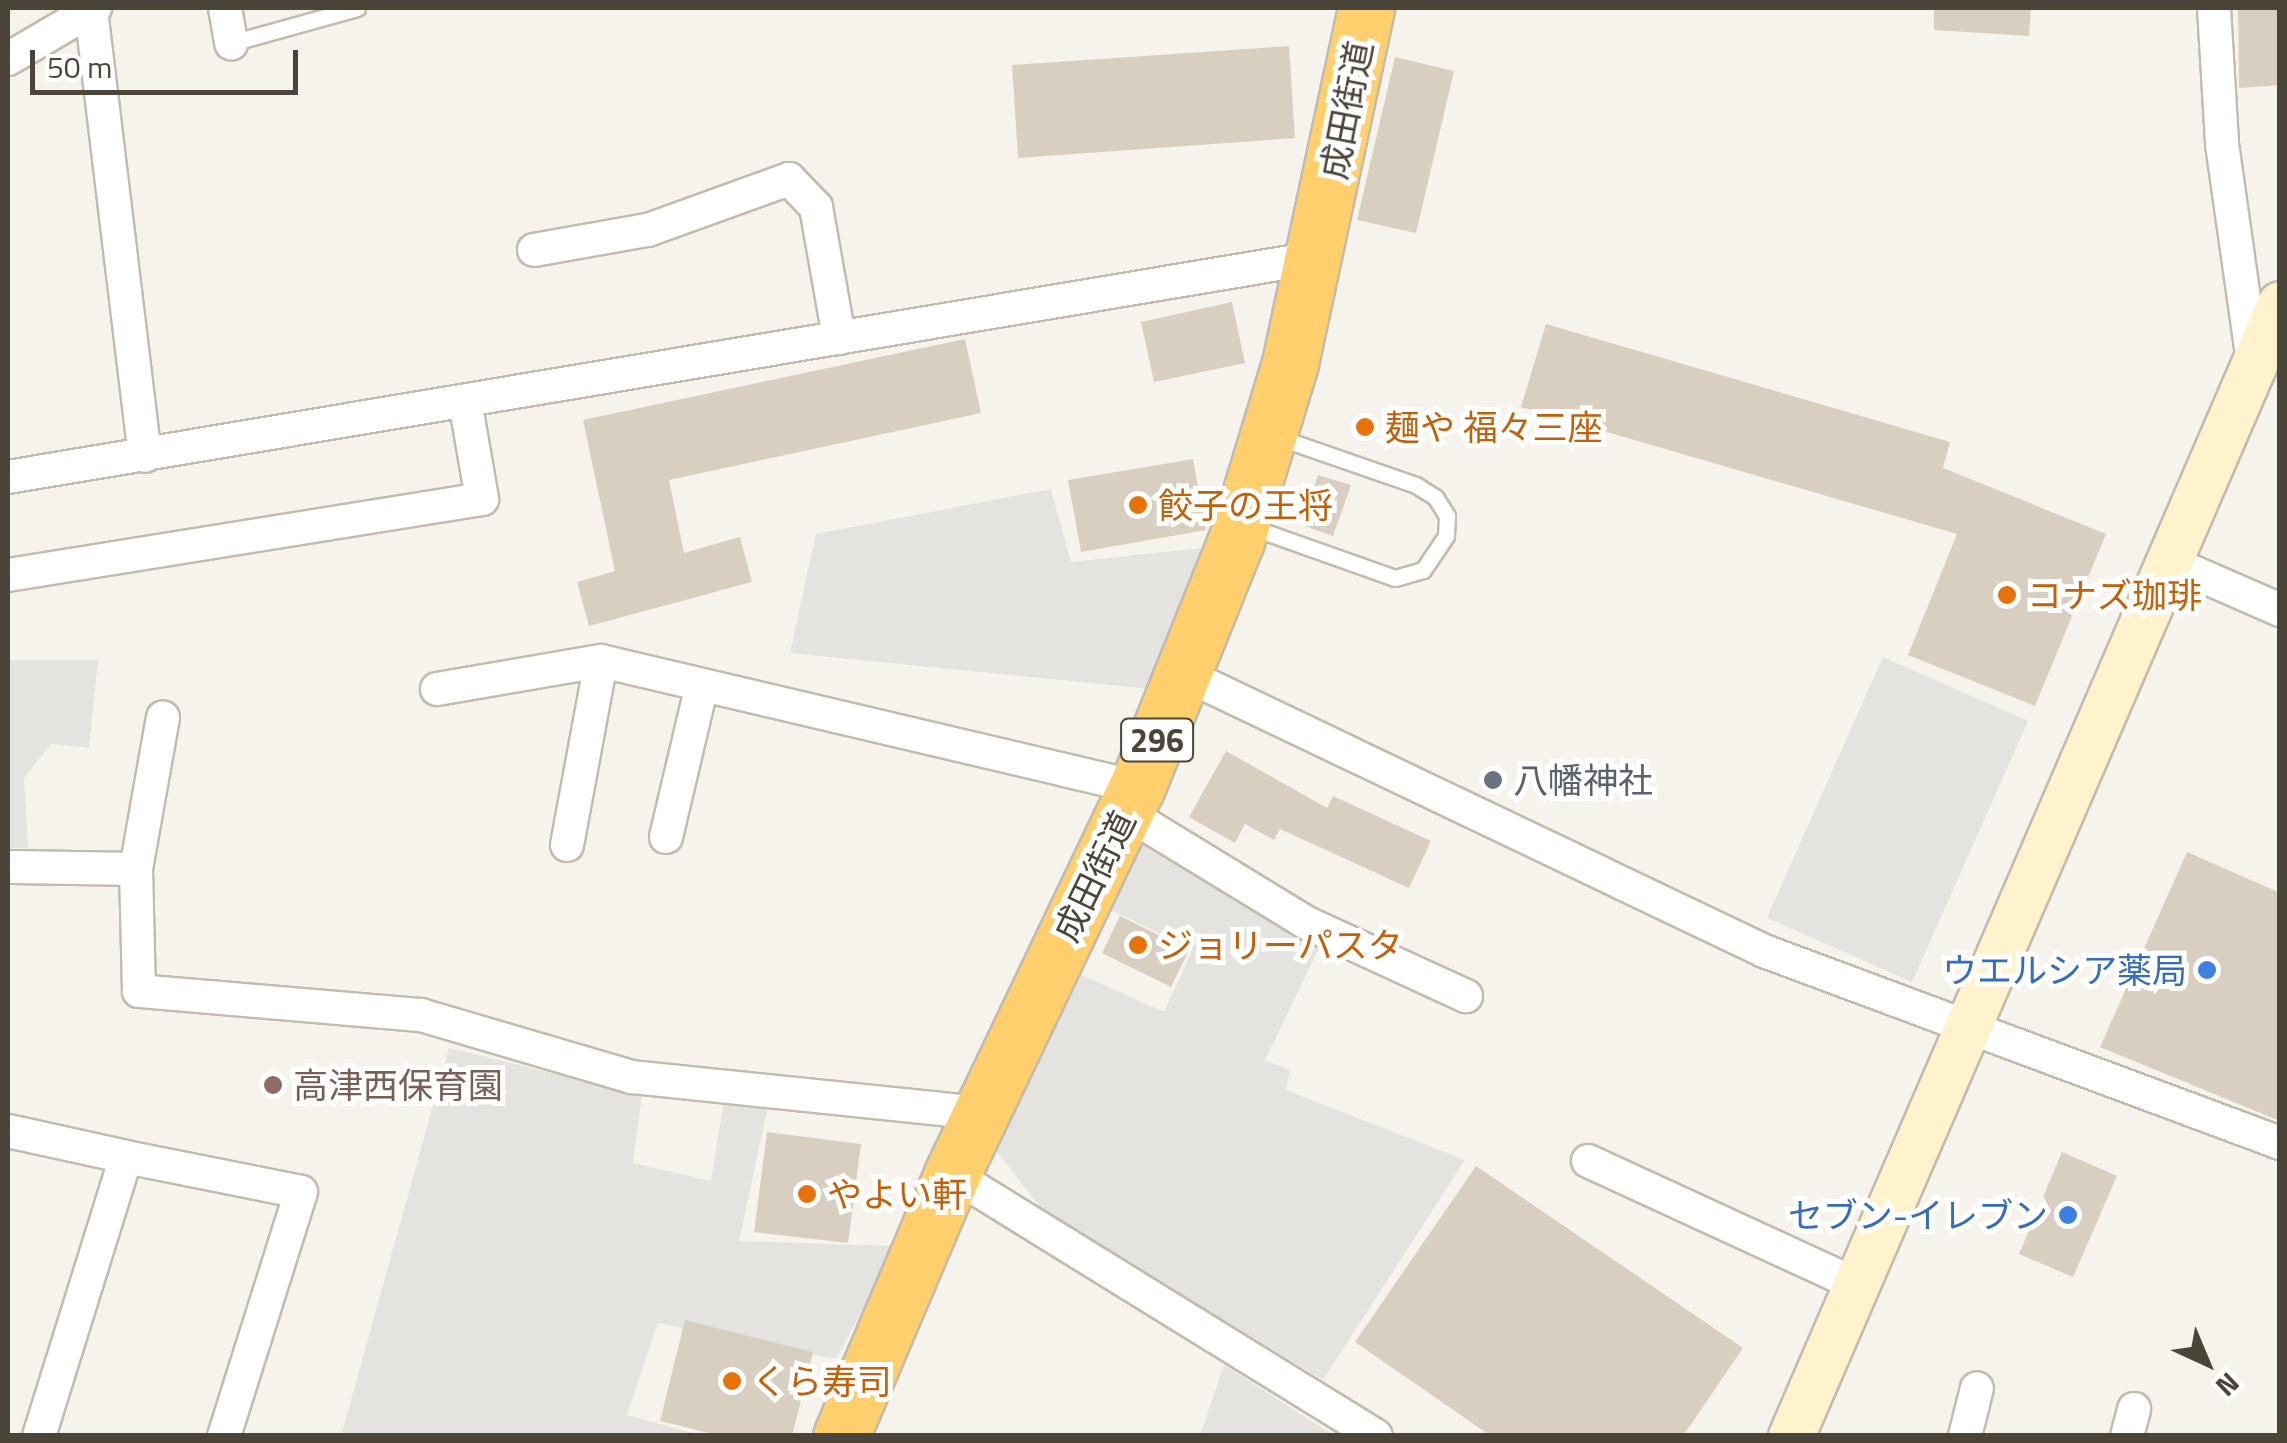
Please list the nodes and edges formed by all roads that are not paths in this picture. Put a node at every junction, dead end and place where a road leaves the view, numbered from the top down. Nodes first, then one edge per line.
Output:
1 (89, 8) edge
2 (225, 8) edge
3 (358, 8) edge
4 (1366, 8) edge
5 (2214, 8) edge
6 (231, 43) joint
7 (8, 58) edge
8 (534, 250) dead end
9 (1314, 258) junction
10 (2280, 304) edge
11 (839, 338) junction
12 (2253, 362) junction
13 (465, 401) junction
14 (1269, 434) junction
15 (145, 456) junction
16 (8, 477) edge
17 (1242, 524) junction
18 (2168, 561) junction
19 (8, 576) edge
20 (2280, 610) edge
21 (600, 662) junction
22 (1186, 675) junction
23 (702, 685) junction
24 (437, 689) dead end
25 (163, 717) dead end
26 (1131, 799) junction
27 (666, 838) dead end
28 (567, 845) dead end
29 (8, 867) edge
30 (136, 869) junction
31 (1466, 996) dead end
32 (1964, 1029) junction
33 (981, 1113) junction
34 (8, 1131) edge
35 (2280, 1143) edge
36 (126, 1158) junction
37 (1588, 1161) dead end
38 (952, 1174) junction
39 (1856, 1284) junction
40 (1977, 1388) dead end
41 (38, 1436) edge
42 (224, 1436) edge
43 (841, 1436) edge
44 (1376, 1436) edge
45 (1791, 1436) edge
46 (1965, 1436) edge

1 - 7 street
1 - 15 street
2 - 6 street
3 - 6 lane
4 - 9 highway, 成田街道 / 296
5 - 12 street
8 - 11 street
9 - 11 street
9 - 14 highway, 成田街道 / 296
10 - 12 street
11 - 13 street
12 - 18 street
13 - 15 street
13 - 19 street
14 - 17 highway, 成田街道 / 296
14 - 17 lane
15 - 16 street
17 - 22 highway, 成田街道 / 296
18 - 20 street
18 - 32 street
21 - 23 street
21 - 24 street
21 - 28 street
22 - 26 highway, 成田街道 / 296
22 - 32 street
23 - 26 street
23 - 27 street
25 - 30 street
26 - 31 street
26 - 33 highway, 成田街道 / 296
29 - 30 street
30 - 33 street
32 - 35 street
32 - 39 street
33 - 38 highway, 成田街道 / 296
34 - 36 street
36 - 41 street
36 - 42 street
37 - 39 street
38 - 43 highway, 成田街道 / 296
38 - 44 street
39 - 45 street
40 - 46 street

